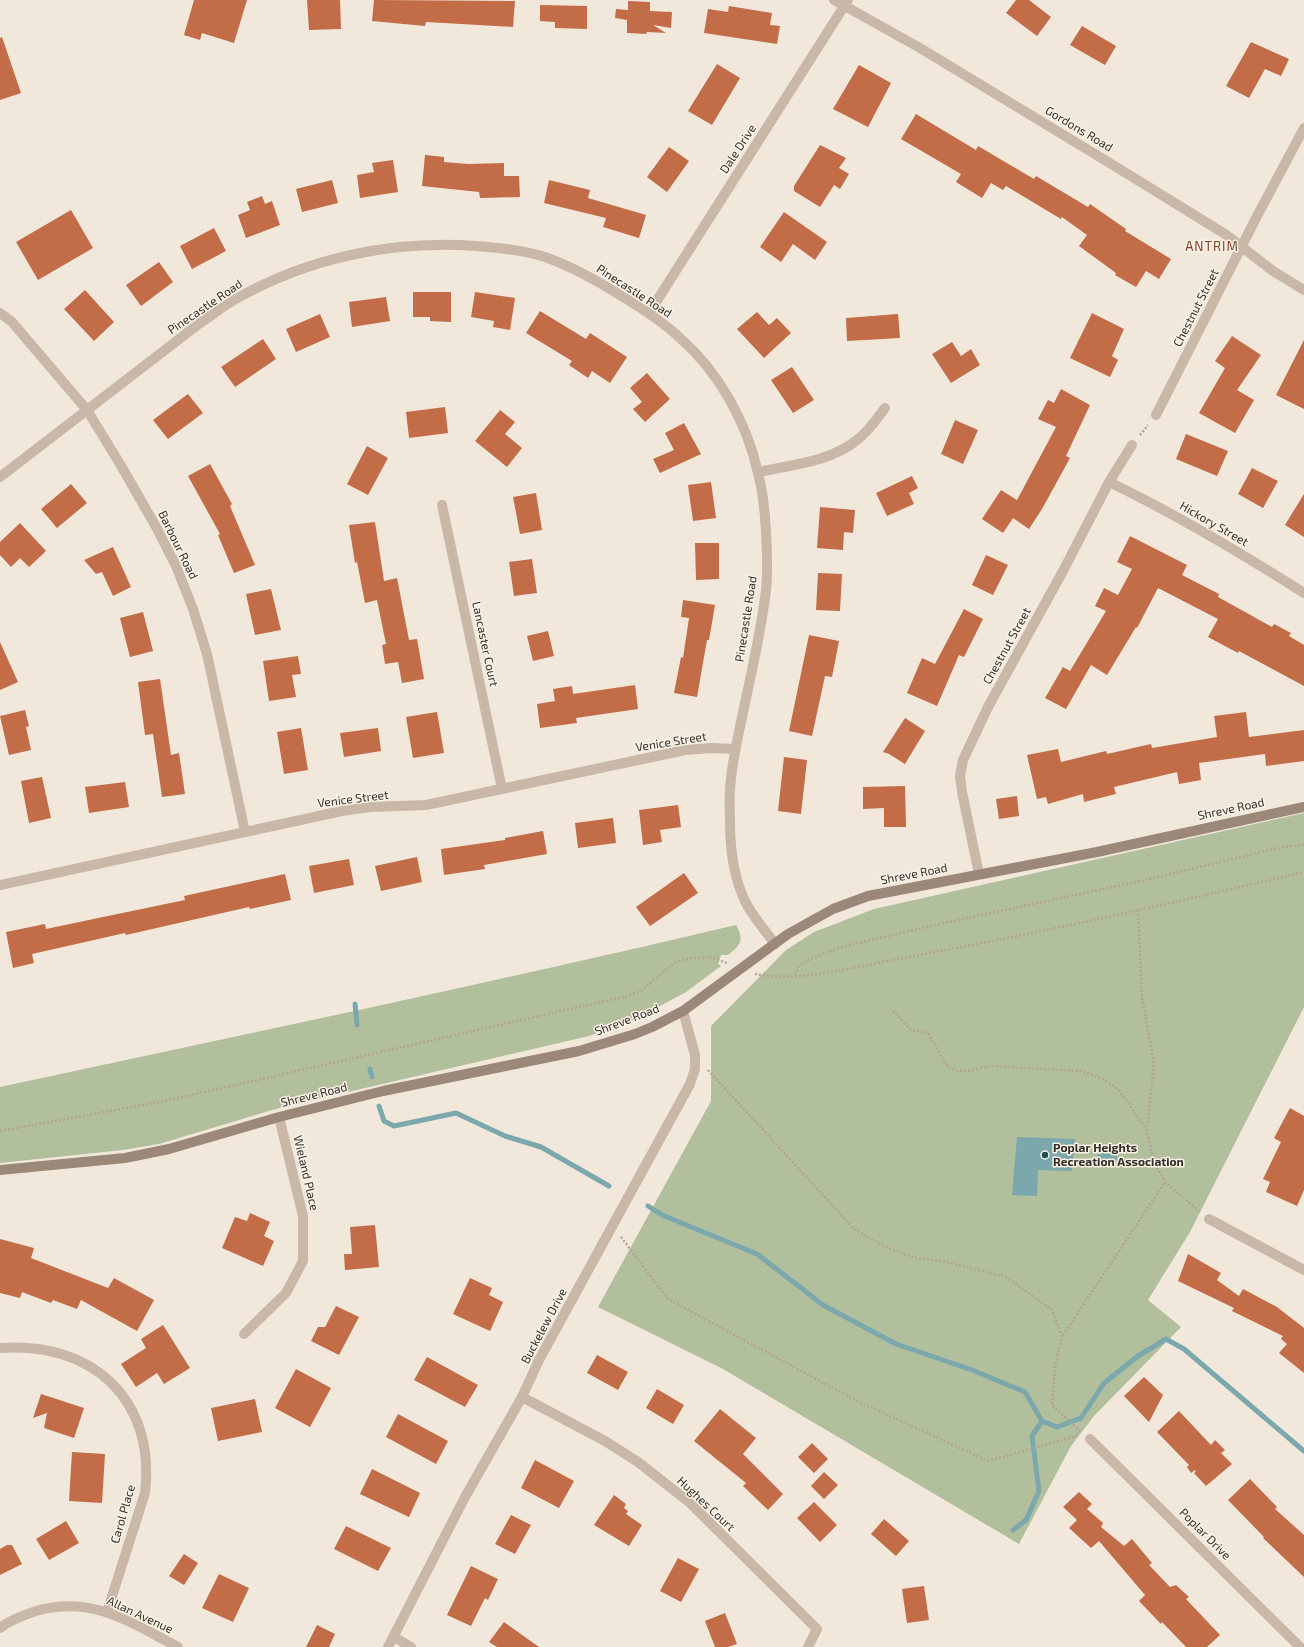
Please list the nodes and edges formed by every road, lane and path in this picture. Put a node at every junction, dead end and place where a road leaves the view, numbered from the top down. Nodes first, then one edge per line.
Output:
1 (834, 0) edge
2 (846, 3) edge
3 (1304, 128) edge
4 (1242, 248) junction
5 (1304, 290) edge
6 (0, 313) edge
7 (649, 313) junction
8 (885, 408) dead end
9 (86, 410) junction
10 (1156, 415) joint
11 (1132, 445) joint
12 (758, 472) junction
13 (0, 477) edge
14 (1109, 482) junction
15 (442, 505) dead end
16 (1304, 593) edge
17 (735, 749) junction
18 (502, 789) junction
19 (1304, 806) edge
20 (245, 832) junction
21 (1304, 844) edge
22 (1304, 872) edge
23 (979, 874) junction
24 (0, 885) edge
25 (1138, 910) junction
26 (775, 944) junction
27 (741, 969) junction
28 (794, 976) junction
29 (683, 1011) junction
30 (893, 1011) dead end
31 (695, 1055) junction
32 (279, 1116) junction
33 (1146, 1129) junction
34 (0, 1131) edge
35 (0, 1170) edge
36 (1165, 1182) junction
37 (1208, 1219) joint
38 (613, 1226) junction
39 (1304, 1270) edge
40 (244, 1334) dead end
41 (1062, 1336) junction
42 (0, 1348) edge
43 (522, 1397) junction
44 (1078, 1429) dead end
45 (1087, 1436) joint
46 (107, 1612) junction
47 (0, 1628) edge
48 (394, 1637) junction
49 (178, 1647) edge
50 (388, 1647) edge
51 (412, 1647) edge
52 (808, 1647) edge
53 (1300, 1647) edge

1 - 2 street, Gordons Road
2 - 4 street, Gordons Road
2 - 7 street, Dale Drive
3 - 4 street, Chestnut Street
4 - 5 street, Gordons Road
4 - 10 street, Chestnut Street
6 - 9 street, Barbour Road
7 - 9 street, Pinecastle Road
7 - 12 street, Pinecastle Road
8 - 12 street
9 - 13 street, Pinecastle Road
9 - 20 street, Barbour Road
10 - 11 path
11 - 14 street, Chestnut Street
12 - 17 street, Pinecastle Road
14 - 16 street, Hickory Street
14 - 23 street, Chestnut Street
15 - 18 street, Lancaster Court
17 - 18 street, Venice Street
17 - 26 street, Pinecastle Road
18 - 20 street, Venice Street
19 - 23 main road, Shreve Road
20 - 24 street, Venice Street
21 - 28 path
22 - 25 path
23 - 26 main road, Shreve Road
25 - 28 path
25 - 33 path
26 - 27 main road, Shreve Road
27 - 28 path
27 - 29 main road, Shreve Road
27 - 34 path
29 - 31 street, Buckelew Drive
29 - 32 main road, Shreve Road
30 - 33 path
31 - 38 street, Buckelew Drive
31 - 41 path
32 - 35 main road, Shreve Road
32 - 40 street, Wieland Place
33 - 36 path
36 - 37 path
36 - 41 path
37 - 39 street
38 - 43 street, Buckelew Drive
38 - 45 path
41 - 44 path
42 - 46 street, Carol Place
43 - 48 street, Buckelew Drive
43 - 52 street, Hughes Court
45 - 53 street, Poplar Drive
46 - 47 street, Allan Avenue
46 - 49 street, Allan Avenue
48 - 50 street, Buckelew Drive
48 - 51 street

